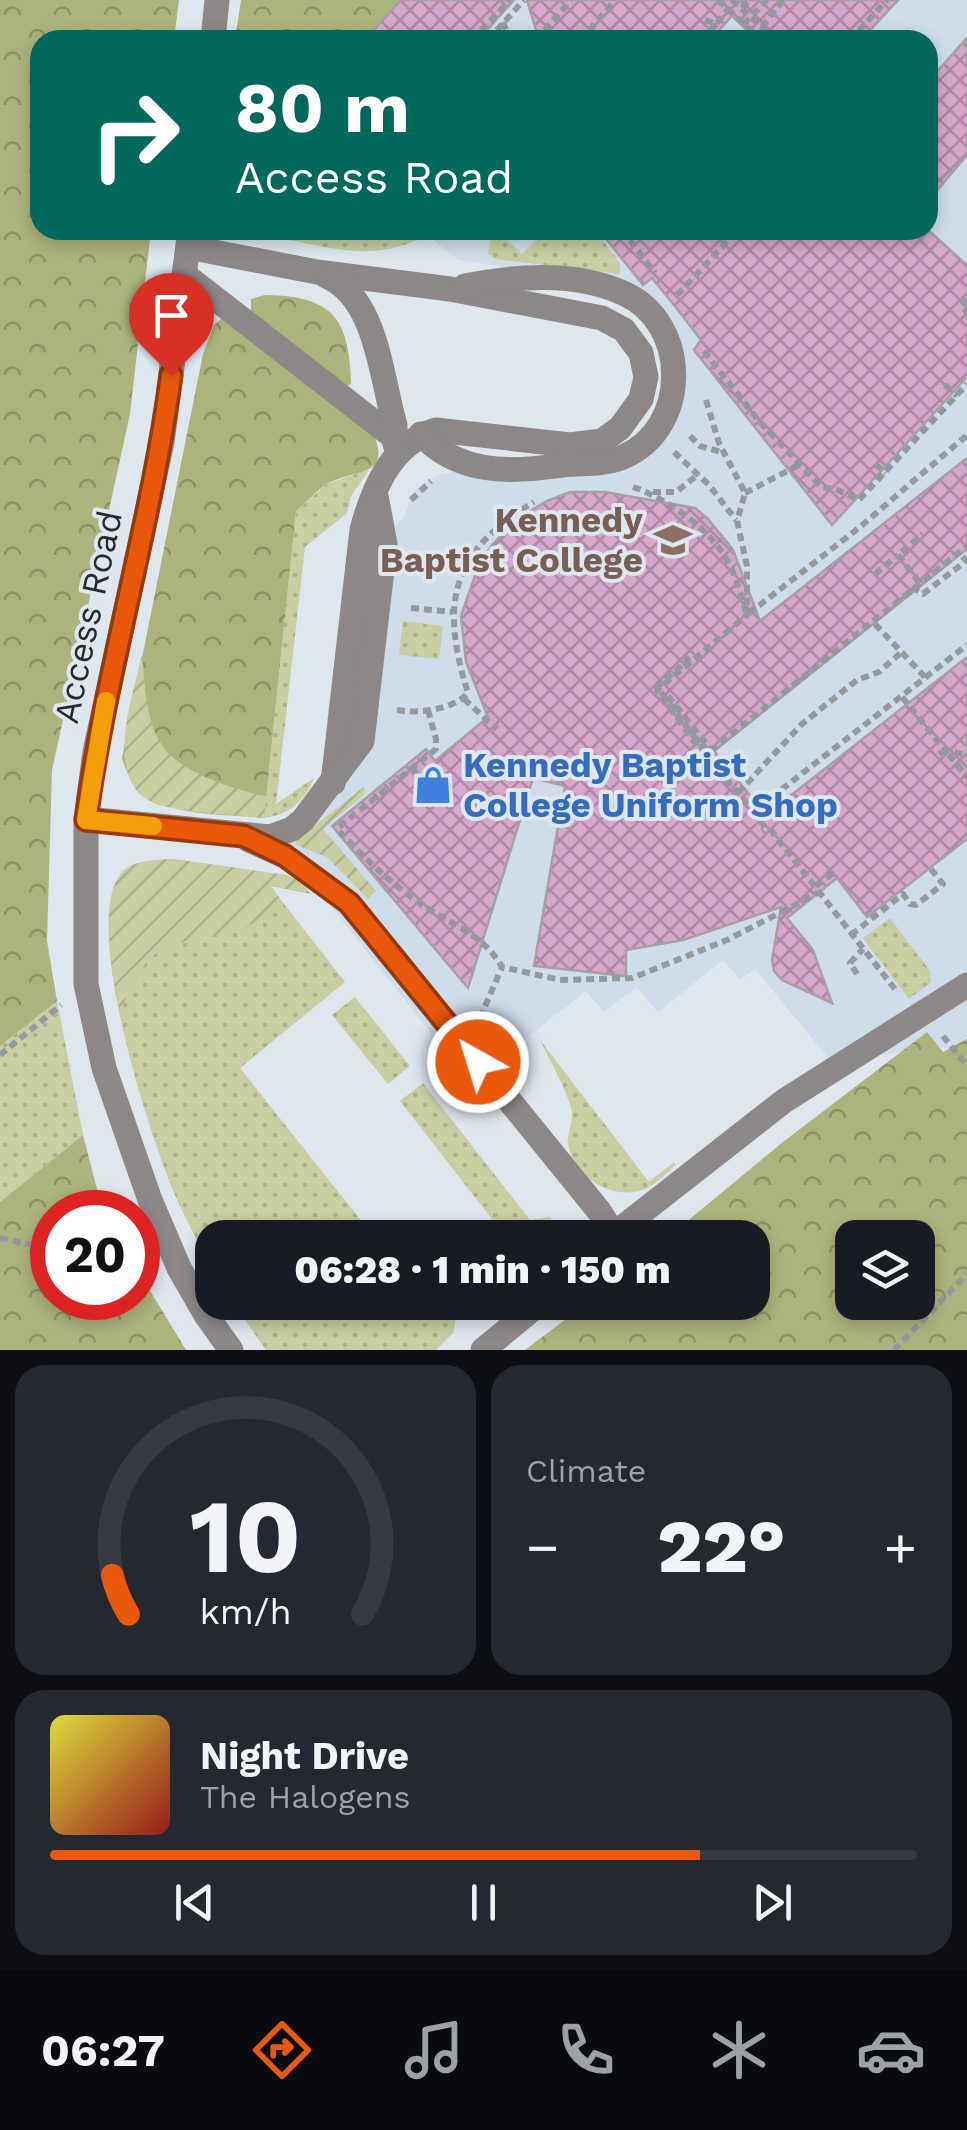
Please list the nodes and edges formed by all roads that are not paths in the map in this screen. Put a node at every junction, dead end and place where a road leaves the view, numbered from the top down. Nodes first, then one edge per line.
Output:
1 (218, 0) edge
2 (214, 30) edge
3 (189, 240) edge
4 (197, 240) edge
5 (317, 272) junction
6 (184, 276) junction
7 (404, 444) junction
8 (86, 820) junction
9 (244, 836) junction
10 (967, 986) edge
11 (601, 1220) edge
12 (633, 1220) edge
13 (519, 1320) edge
14 (232, 1350) edge
15 (482, 1350) edge

1 - 2 street
3 - 6 street, Access Road
4 - 5 street
5 - 7 street
5 - 7 street
6 - 7 street
6 - 8 street, Access Road
7 - 9 street
8 - 9 street
8 - 14 street, Access Road
9 - 11 street
10 - 12 street
13 - 15 street

